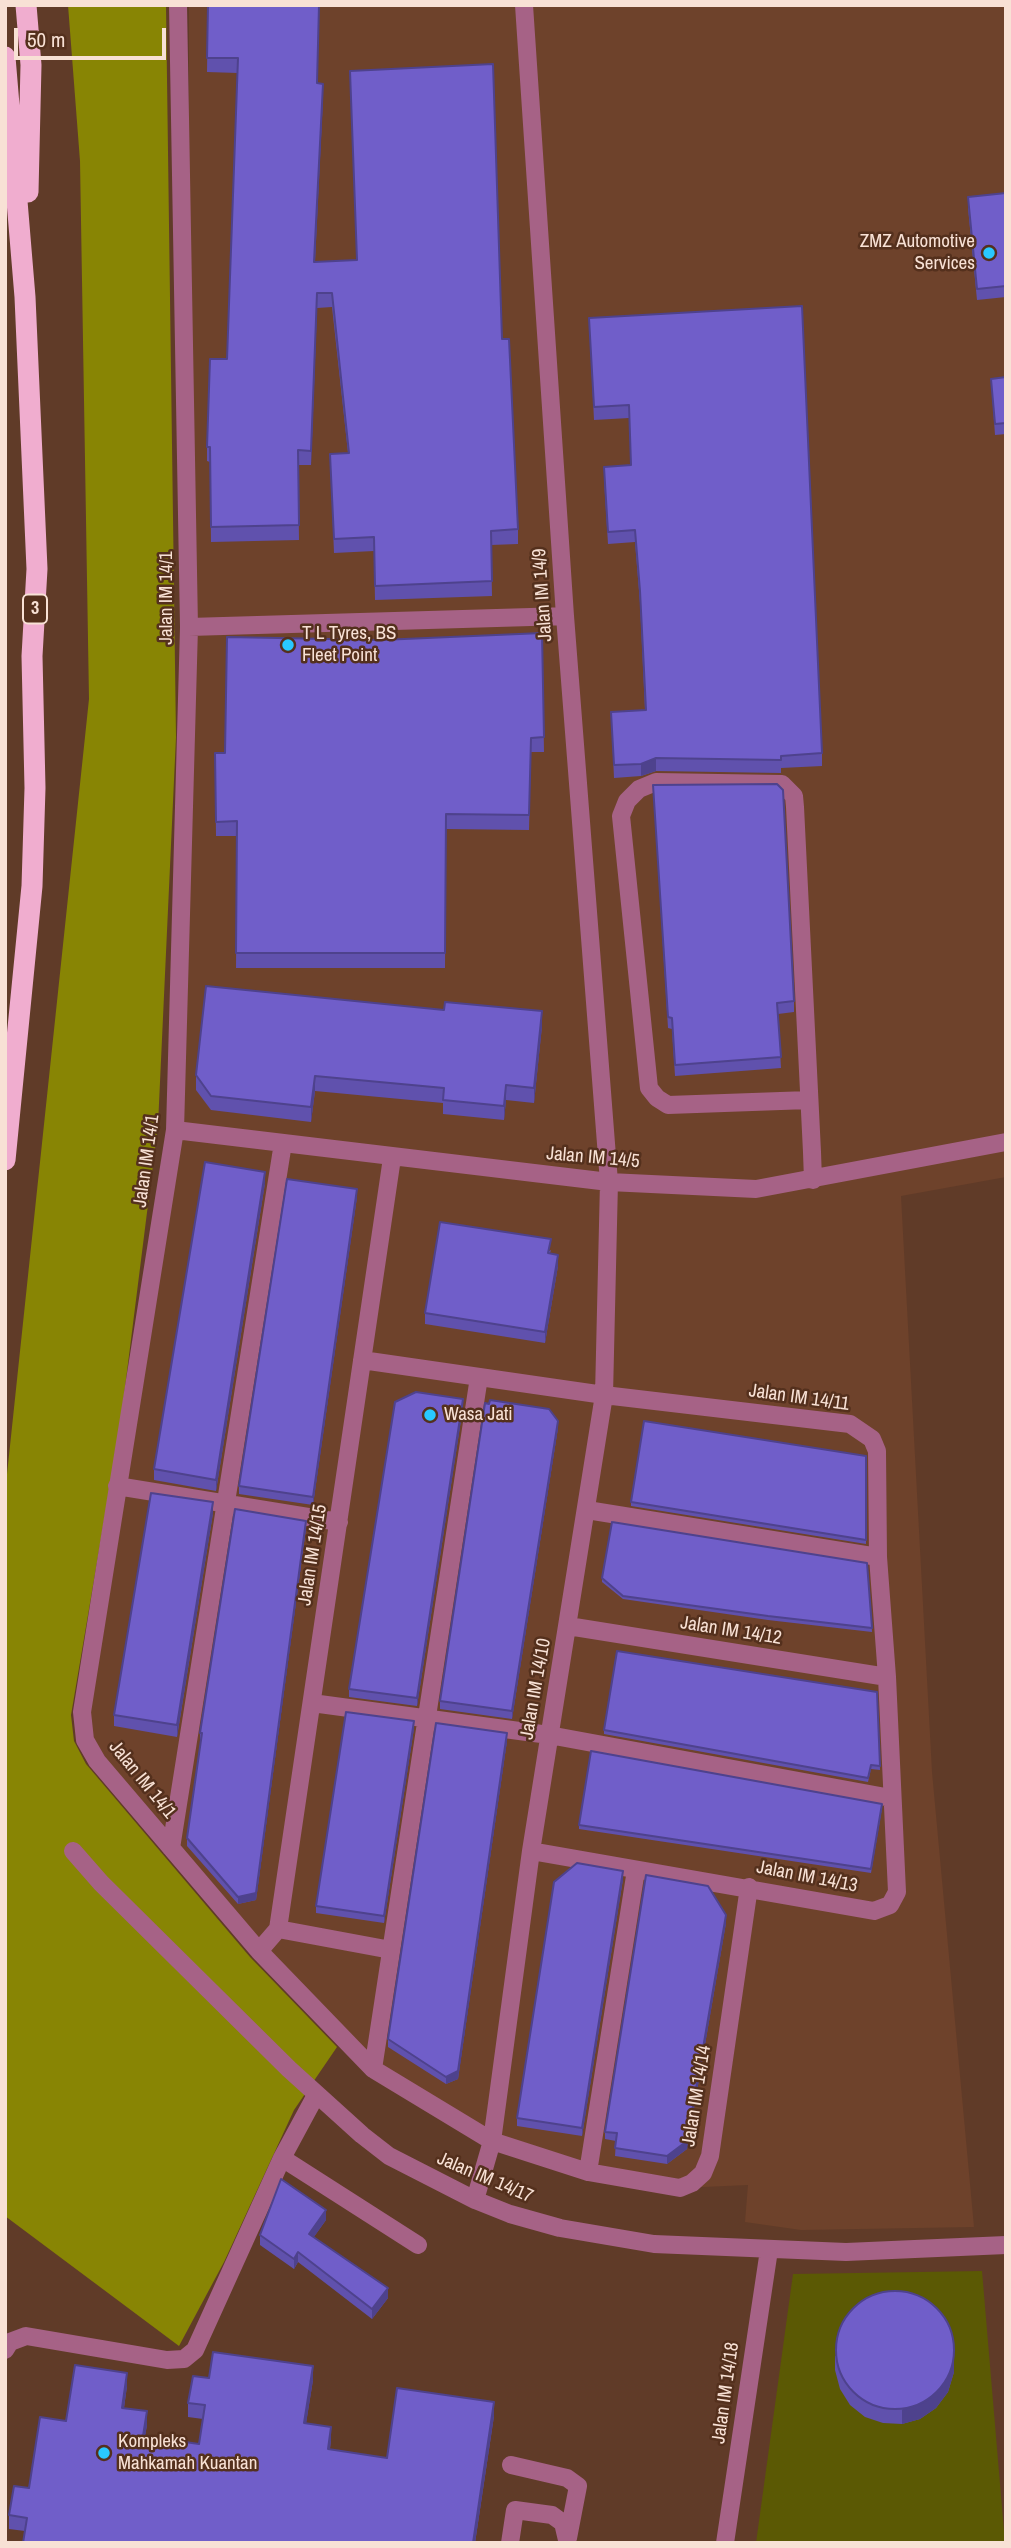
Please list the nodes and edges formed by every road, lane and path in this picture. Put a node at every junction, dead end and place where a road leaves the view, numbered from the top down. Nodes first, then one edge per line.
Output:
1 (26, 5) edge
2 (178, 5) edge
3 (524, 5) edge
4 (5, 57) edge
5 (25, 297) junction
6 (565, 616) junction
7 (189, 627) junction
8 (809, 1100) junction
9 (175, 1130) junction
10 (1006, 1142) edge
11 (283, 1143) junction
12 (392, 1158) junction
13 (5, 1160) edge
14 (813, 1180) junction
15 (609, 1182) junction
16 (362, 1360) junction
17 (478, 1377) junction
18 (604, 1395) junction
19 (117, 1486) junction
20 (225, 1503) junction
21 (587, 1510) junction
22 (339, 1522) junction
23 (878, 1557) junction
24 (568, 1626) junction
25 (887, 1677) junction
26 (312, 1703) junction
27 (426, 1720) junction
28 (549, 1735) junction
29 (891, 1798) junction
30 (171, 1848) junction
31 (73, 1851) dead end
32 (531, 1851) junction
33 (636, 1870) junction
34 (749, 1887) junction
35 (278, 1929) junction
36 (391, 1950) junction
37 (259, 1951) junction
38 (373, 2069) junction
39 (316, 2095) junction
40 (492, 2141) junction
41 (282, 2158) junction
42 (588, 2172) junction
43 (475, 2200) junction
44 (418, 2245) dead end
45 (1006, 2245) edge
46 (768, 2250) junction
47 (5, 2350) edge
48 (511, 2465) dead end
49 (567, 2540) edge
50 (510, 2543) edge
51 (725, 2543) edge

1 - 5 highway
2 - 7 street, Jalan IM 14/1
3 - 6 street, Jalan IM 14/9
4 - 5 highway, 3
5 - 13 highway, 3
6 - 7 street
6 - 15 street, Jalan IM 14/9
7 - 9 street, Jalan IM 14/1
8 - 8 street
8 - 14 street
9 - 11 street, Jalan IM 14/5
9 - 19 street, Jalan IM 14/1
10 - 14 street, Jalan IM 14/5
11 - 12 street, Jalan IM 14/5
11 - 20 street
12 - 15 street, Jalan IM 14/5
12 - 16 street, Jalan IM 14/15
14 - 15 street, Jalan IM 14/5
15 - 18 street, Jalan IM 14/10
16 - 17 street, Jalan IM 14/11
16 - 22 street, Jalan IM 14/15
17 - 18 street, Jalan IM 14/11
17 - 27 street
18 - 21 street, Jalan IM 14/10
18 - 23 street, Jalan IM 14/11
19 - 20 street
19 - 30 street, Jalan IM 14/1
20 - 22 street
20 - 30 street
21 - 23 street
21 - 24 street, Jalan IM 14/10
22 - 26 street, Jalan IM 14/15
23 - 25 street, Jalan IM 14/11
24 - 25 street, Jalan IM 14/12
24 - 28 street, Jalan IM 14/10
25 - 29 street, Jalan IM 14/13
26 - 27 street
26 - 35 street, Jalan IM 14/15
27 - 28 street
27 - 36 street
28 - 29 street
28 - 32 street, Jalan IM 14/10
29 - 34 street, Jalan IM 14/13
30 - 37 street, Jalan IM 14/1
31 - 39 street, Jalan IM 14/17
32 - 33 street, Jalan IM 14/13
32 - 40 street, Jalan IM 14/10
33 - 34 street, Jalan IM 14/13
33 - 42 street
34 - 42 street, Jalan IM 14/14
35 - 36 street
35 - 37 street
36 - 38 street
37 - 38 street, Jalan IM 14/1
38 - 40 street, Jalan IM 14/1
39 - 41 street
39 - 43 street, Jalan IM 14/17
40 - 42 street, Jalan IM 14/14
40 - 43 street, Jalan IM 14/10
41 - 44 street
41 - 47 street
43 - 46 street, Jalan IM 14/17
45 - 46 street, Jalan IM 14/17
46 - 51 street, Jalan IM 14/18
48 - 49 street
49 - 50 street

